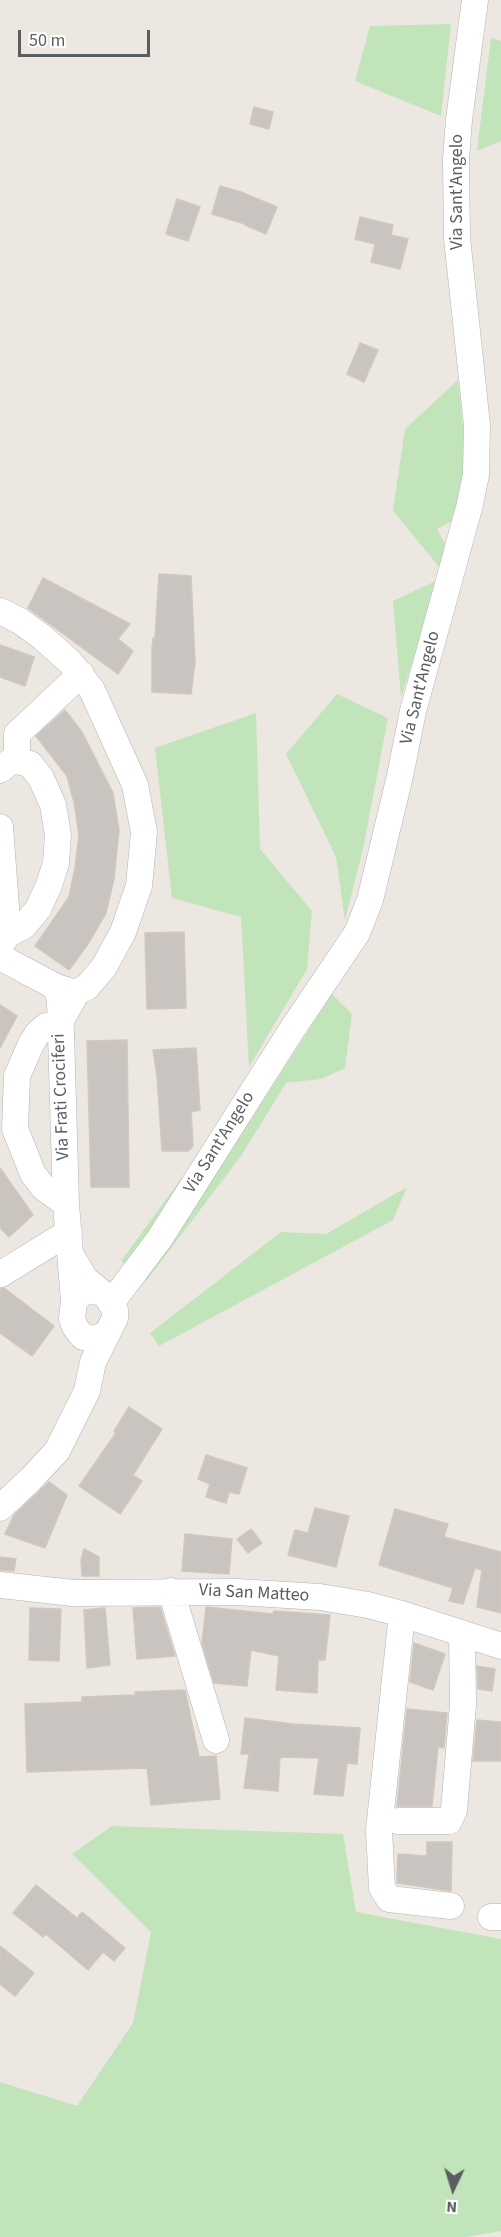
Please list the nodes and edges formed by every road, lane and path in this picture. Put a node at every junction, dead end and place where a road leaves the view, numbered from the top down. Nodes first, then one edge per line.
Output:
1 (475, 0) edge
2 (0, 611) edge
3 (81, 674) junction
4 (9, 765) edge
5 (0, 827) edge
6 (3, 945) edge
7 (66, 990) junction
8 (59, 1024) junction
9 (66, 1204) junction
10 (70, 1243) junction
11 (0, 1273) edge
12 (106, 1297) junction
13 (74, 1301) junction
14 (78, 1334) junction
15 (107, 1334) junction
16 (87, 1391) junction
17 (0, 1508) edge
18 (0, 1585) edge
19 (171, 1591) junction
20 (402, 1614) junction
21 (462, 1634) junction
22 (501, 1646) edge
23 (216, 1740) dead end
24 (398, 1821) dead end
25 (451, 1906) dead end

1 - 12 street, Via Sant'Angelo
2 - 3 street
3 - 4 street
3 - 7 street
4 - 6 street
5 - 6 street
6 - 7 street
7 - 8 street, Via Frati Crociferi
8 - 9 street, Via Frati Crociferi
8 - 9 street
9 - 10 street, Via Frati Crociferi
10 - 11 street
10 - 12 street
10 - 13 street, Via Frati Crociferi
12 - 13 street
12 - 15 street
13 - 14 street
14 - 15 street
14 - 16 street
15 - 16 street
16 - 17 street
18 - 19 street, Via San Matteo
19 - 20 street, Via San Matteo
19 - 23 street
20 - 21 street, Via San Matteo
20 - 25 street
21 - 22 street, Via San Matteo
21 - 24 street

